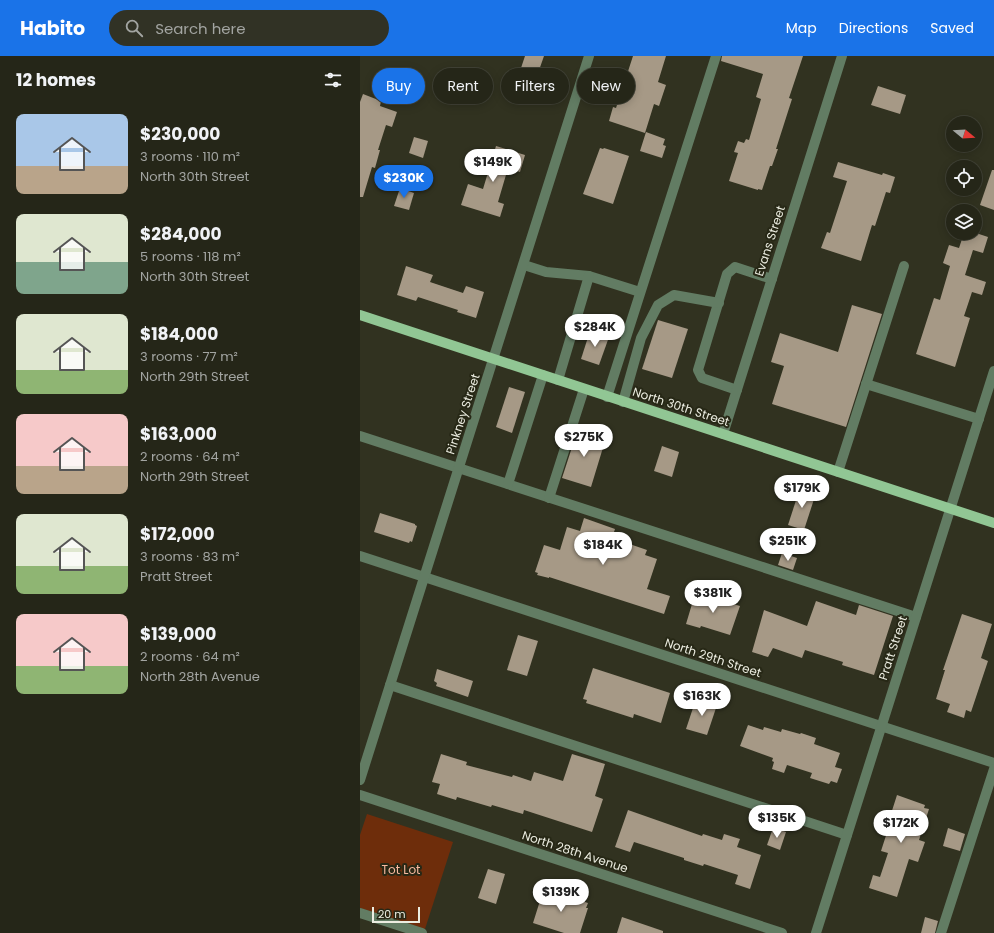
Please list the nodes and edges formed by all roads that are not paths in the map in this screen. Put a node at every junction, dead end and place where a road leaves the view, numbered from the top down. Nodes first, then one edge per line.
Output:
1 (590, 56) edge
2 (716, 56) edge
3 (842, 56) edge
4 (524, 265) junction
5 (904, 266) dead end
6 (589, 276) junction
7 (772, 279) junction
8 (640, 292) junction
9 (718, 303) junction
10 (360, 315) edge
11 (494, 359) junction
12 (994, 371) edge
13 (543, 375) junction
14 (558, 380) junction
15 (866, 384) junction
16 (584, 389) junction
17 (737, 390) junction
18 (607, 396) junction
19 (623, 402) junction
20 (979, 419) junction
21 (723, 434) junction
22 (360, 436) edge
23 (459, 468) junction
24 (838, 472) junction
25 (508, 484) junction
26 (549, 498) junction
27 (950, 509) junction
28 (994, 523) edge
29 (360, 556) edge
30 (424, 577) junction
31 (916, 617) junction
32 (390, 685) junction
33 (881, 726) junction
34 (994, 763) edge
35 (994, 769) edge
36 (360, 780) edge
37 (360, 795) edge
38 (847, 834) junction
39 (360, 913) edge
40 (422, 933) edge
41 (782, 933) edge
42 (816, 933) edge
43 (942, 933) edge

1 - 4 street, Pinkney Street
2 - 8 street
3 - 7 street, Evans Street
4 - 6 street
4 - 11 street, Pinkney Street
5 - 15 street
6 - 8 street
6 - 14 street
7 - 9 street
7 - 17 street, Evans Street
8 - 18 street
9 - 17 street
9 - 19 street
10 - 11 main road, North 30th Street
11 - 13 main road, North 30th Street
11 - 23 street, Pinkney Street
12 - 20 street, Pratt Street
13 - 14 main road, North 30th Street
13 - 25 street
14 - 16 main road, North 30th Street
15 - 20 street
15 - 24 street
16 - 18 main road, North 30th Street
16 - 26 street
17 - 21 street, Evans Street
18 - 19 main road, North 30th Street
19 - 21 main road, North 30th Street
20 - 27 street, Pratt Street
21 - 24 main road, North 30th Street
22 - 23 street
23 - 25 street
23 - 30 street, Pinkney Street
24 - 27 main road, North 30th Street
25 - 26 street
26 - 31 street
27 - 28 main road, North 30th Street
27 - 31 street, Pratt Street
29 - 30 street, North 29th Street
30 - 32 street, Pinkney Street
30 - 33 street, North 29th Street
31 - 33 street, Pratt Street
32 - 36 street, Pinkney Street
32 - 38 street
33 - 34 street, North 29th Street
33 - 38 street, Pratt Street
35 - 43 street
37 - 41 street, North 28th Avenue
38 - 42 street, Pratt Street
39 - 40 street

